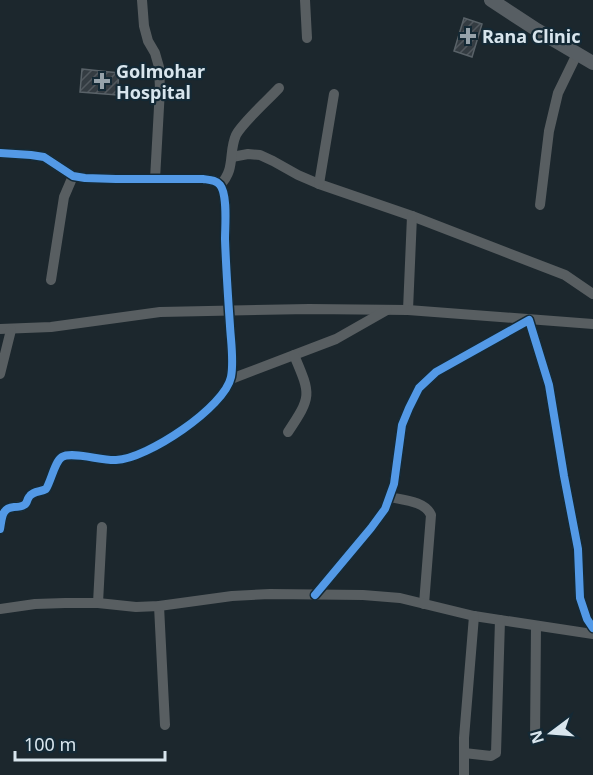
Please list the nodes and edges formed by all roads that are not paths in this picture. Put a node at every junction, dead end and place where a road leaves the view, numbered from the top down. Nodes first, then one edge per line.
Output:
1 (142, 0) edge
2 (305, 0) edge
3 (491, 0) edge
4 (307, 38) dead end
5 (577, 54) junction
6 (593, 63) edge
7 (279, 88) dead end
8 (334, 94) dead end
9 (0, 153) edge
10 (232, 157) junction
11 (74, 176) junction
12 (155, 179) junction
13 (319, 184) junction
14 (220, 185) junction
15 (540, 205) dead end
16 (412, 216) junction
17 (51, 280) dead end
18 (593, 294) edge
19 (229, 309) junction
20 (387, 310) junction
21 (408, 310) junction
22 (529, 320) junction
23 (593, 324) edge
24 (6, 329) edge
25 (294, 355) junction
26 (0, 374) edge
27 (231, 379) junction
28 (288, 432) dead end
29 (390, 497) junction
30 (102, 527) dead end
31 (0, 529) edge
32 (315, 594) junction
33 (98, 603) junction
34 (424, 604) junction
35 (159, 606) junction
36 (0, 609) edge
37 (474, 616) junction
38 (500, 620) junction
39 (536, 626) junction
40 (593, 628) edge
41 (593, 634) edge
42 (165, 725) dead end
43 (535, 739) dead end
44 (464, 753) junction
45 (464, 775) edge

1 - 12 street
2 - 4 street
3 - 5 main road
5 - 6 main road
5 - 15 street
7 - 10 street
8 - 13 street
9 - 11 street
10 - 13 street
10 - 14 street
11 - 12 street
11 - 17 street
12 - 14 street
13 - 16 street
14 - 19 street
16 - 18 street
16 - 21 street
19 - 20 street
19 - 24 street
19 - 27 street
20 - 21 street
20 - 25 street
21 - 22 street
22 - 23 street
22 - 29 street
22 - 40 street
24 - 26 street
25 - 27 street
25 - 28 street
27 - 31 street
29 - 32 street
29 - 34 street
30 - 33 street
32 - 34 street
32 - 35 street
33 - 35 street
33 - 36 street
34 - 37 street
35 - 42 street
37 - 38 street
37 - 44 street
38 - 39 street
38 - 44 street
39 - 41 street
39 - 43 street
44 - 45 street

